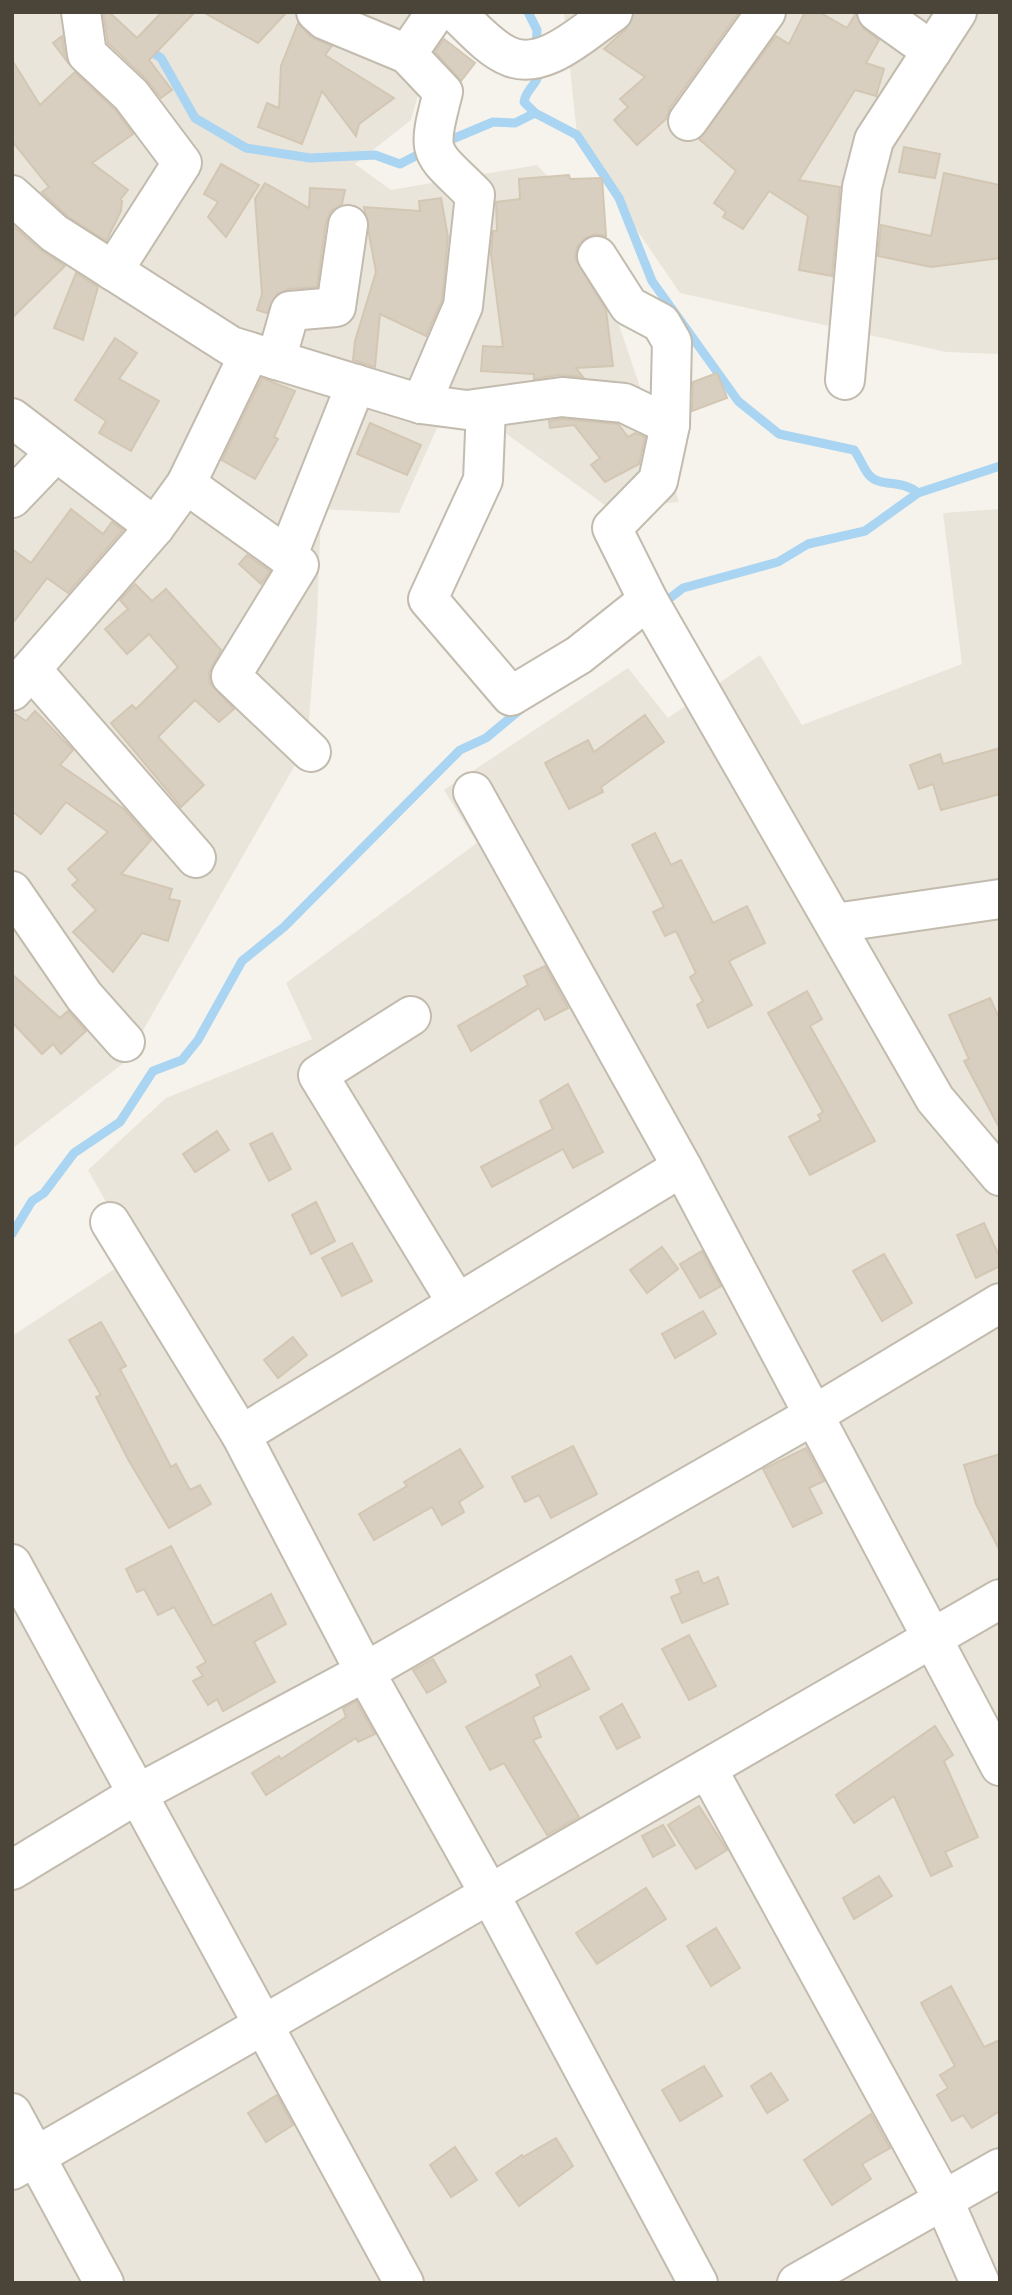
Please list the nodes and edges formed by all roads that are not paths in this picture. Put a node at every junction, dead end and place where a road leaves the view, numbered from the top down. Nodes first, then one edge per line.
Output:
1 (81, 12) edge
2 (316, 12) edge
3 (436, 12) edge
4 (456, 12) edge
5 (613, 12) edge
6 (766, 12) edge
7 (877, 12) edge
8 (957, 12) edge
9 (932, 51) junction
10 (407, 54) junction
11 (688, 121) dead end
12 (12, 195) edge
13 (348, 225) dead end
14 (597, 256) dead end
15 (113, 271) junction
16 (263, 356) junction
17 (845, 380) dead end
18 (356, 384) junction
19 (421, 404) junction
20 (486, 408) junction
21 (12, 418) edge
22 (670, 425) junction
23 (56, 452) junction
24 (186, 484) junction
25 (12, 498) edge
26 (155, 527) junction
27 (287, 557) junction
28 (653, 607) junction
29 (22, 681) edge
30 (312, 752) dead end
31 (473, 792) dead end
32 (196, 858) dead end
33 (12, 891) edge
34 (1000, 899) edge
35 (835, 923) junction
36 (411, 1016) dead end
37 (125, 1042) dead end
38 (682, 1167) junction
39 (1000, 1177) edge
40 (110, 1222) dead end
41 (457, 1303) junction
42 (1000, 1303) edge
43 (812, 1416) junction
44 (241, 1435) junction
45 (12, 1564) edge
46 (1000, 1599) edge
47 (931, 1638) junction
48 (365, 1672) junction
49 (1000, 1766) edge
50 (708, 1770) junction
51 (139, 1793) junction
52 (12, 1870) edge
53 (489, 1893) junction
54 (264, 2022) junction
55 (12, 2113) edge
56 (23, 2164) edge
57 (1000, 2168) edge
58 (943, 2199) junction
59 (104, 2283) edge
60 (404, 2283) edge
61 (698, 2283) edge
62 (797, 2283) edge
63 (980, 2283) edge

1 - 15 street
2 - 10 street
3 - 10 street
4 - 5 street
6 - 11 street
7 - 9 street
8 - 9 street
9 - 17 street
10 - 19 street
12 - 15 street
13 - 16 street
14 - 22 street
15 - 16 street
16 - 18 street
16 - 24 street
18 - 19 street
18 - 27 street
19 - 20 street
20 - 22 street
20 - 28 street
21 - 23 street
22 - 28 street
23 - 25 street
23 - 26 street
24 - 26 street
24 - 27 street
26 - 29 street
27 - 30 street
28 - 35 street
29 - 32 street
31 - 38 street
33 - 37 street
34 - 35 street
35 - 39 street
36 - 41 street
38 - 41 street
38 - 43 street
40 - 44 street
41 - 44 street
42 - 43 street
43 - 47 street
43 - 48 street
44 - 48 street
45 - 51 street
46 - 47 street
47 - 49 street
47 - 50 street
48 - 51 street
48 - 53 street
50 - 53 street
50 - 58 street
51 - 52 street
51 - 54 street
53 - 54 street
53 - 61 street
54 - 56 street
54 - 60 street
55 - 56 street
56 - 59 street
57 - 58 street
58 - 62 street
58 - 63 street

